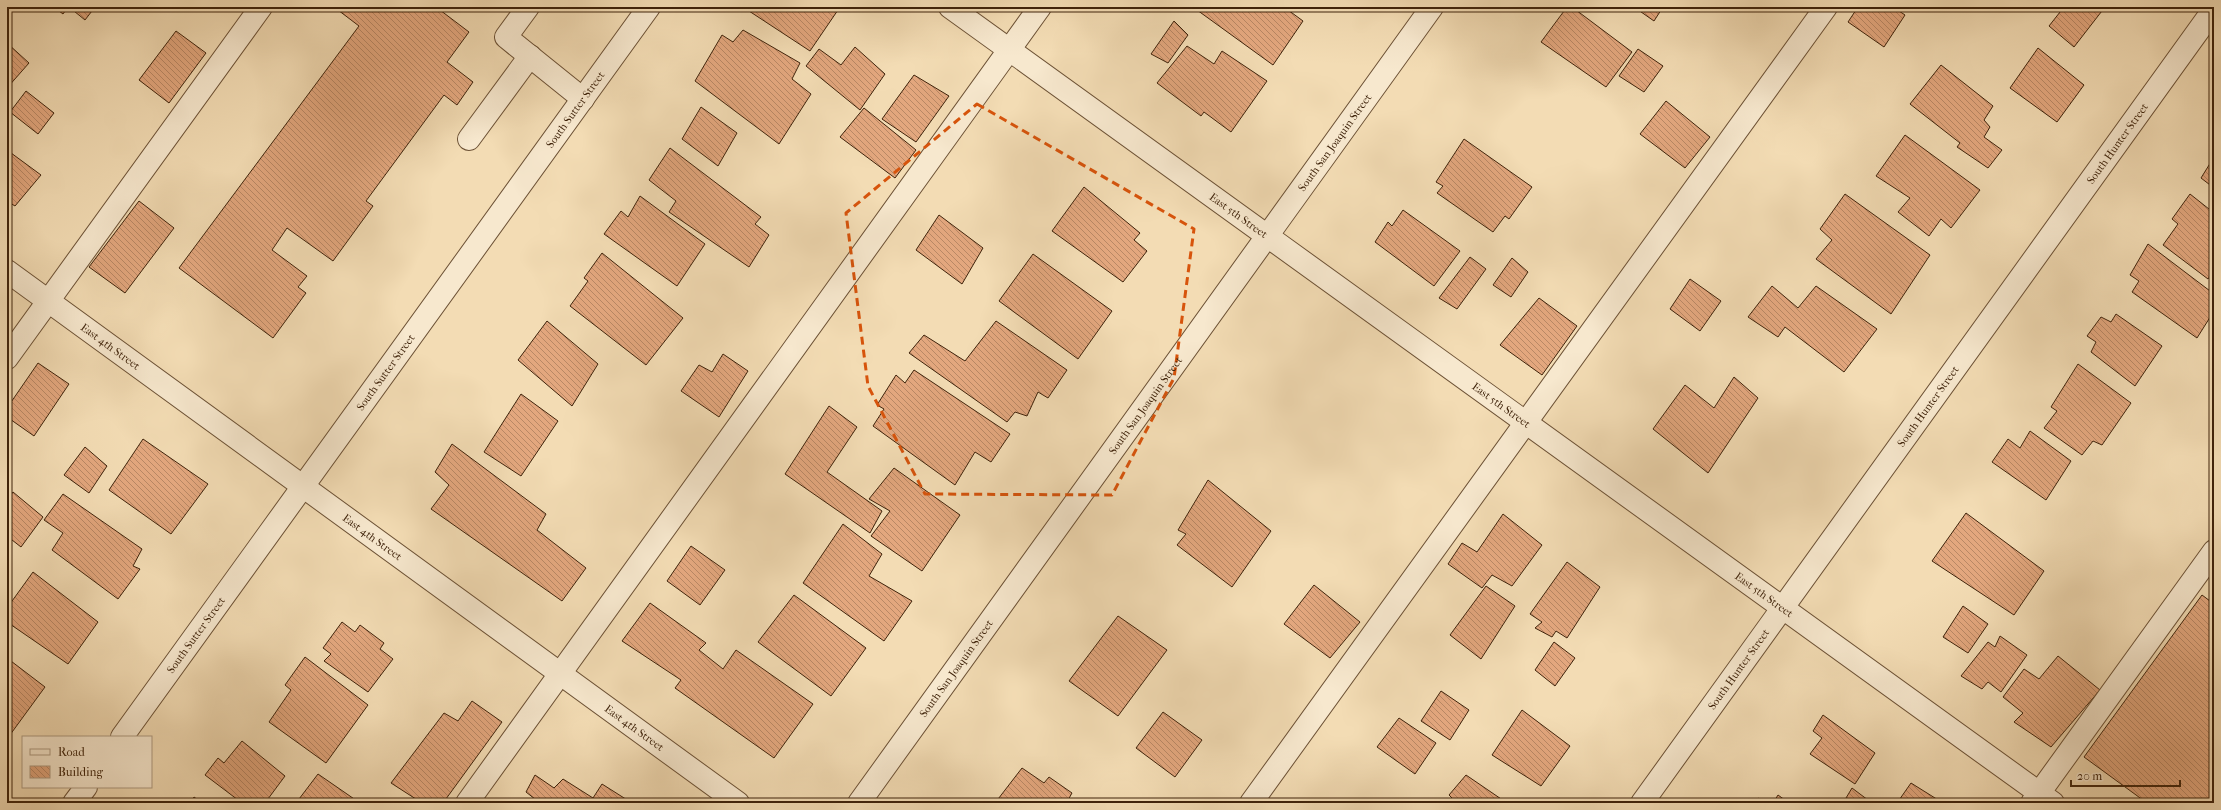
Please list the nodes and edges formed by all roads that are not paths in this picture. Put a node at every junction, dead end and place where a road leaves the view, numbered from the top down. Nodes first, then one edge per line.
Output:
1 (261, 7) edge
2 (528, 7) edge
3 (649, 7) edge
4 (950, 7) edge
5 (1040, 7) edge
6 (1432, 7) edge
7 (1826, 7) edge
8 (2214, 9) edge
9 (1009, 49) junction
10 (530, 56) junction
11 (583, 99) junction
12 (469, 139) dead end
13 (1266, 236) junction
14 (7, 271) edge
15 (48, 300) junction
16 (7, 358) edge
17 (1526, 423) junction
18 (304, 487) junction
19 (2214, 552) edge
20 (1782, 608) junction
21 (559, 674) junction
22 (123, 736) edge
23 (85, 788) edge
24 (2041, 800) edge
25 (74, 803) edge
26 (467, 803) edge
27 (738, 803) edge
28 (859, 803) edge
29 (1251, 803) edge
30 (1642, 803) edge

1 - 15 street
2 - 10 street
3 - 11 street, South Sutter Street
4 - 9 street, East 5th Street
5 - 9 street
6 - 13 street, South San Joaquin Street
7 - 17 street
8 - 20 street, South Hunter Street
9 - 13 street, East 5th Street
9 - 21 street
10 - 11 street
10 - 12 street
11 - 18 street, South Sutter Street
13 - 17 street, East 5th Street
13 - 28 street, South San Joaquin Street
14 - 15 street, East 4th Street
15 - 16 street
15 - 18 street, East 4th Street
17 - 20 street, East 5th Street
17 - 29 street
18 - 21 street, East 4th Street
18 - 22 street, South Sutter Street
19 - 24 street
20 - 24 street, East 5th Street
20 - 30 street, South Hunter Street
21 - 26 street
21 - 27 street, East 4th Street
23 - 25 street

